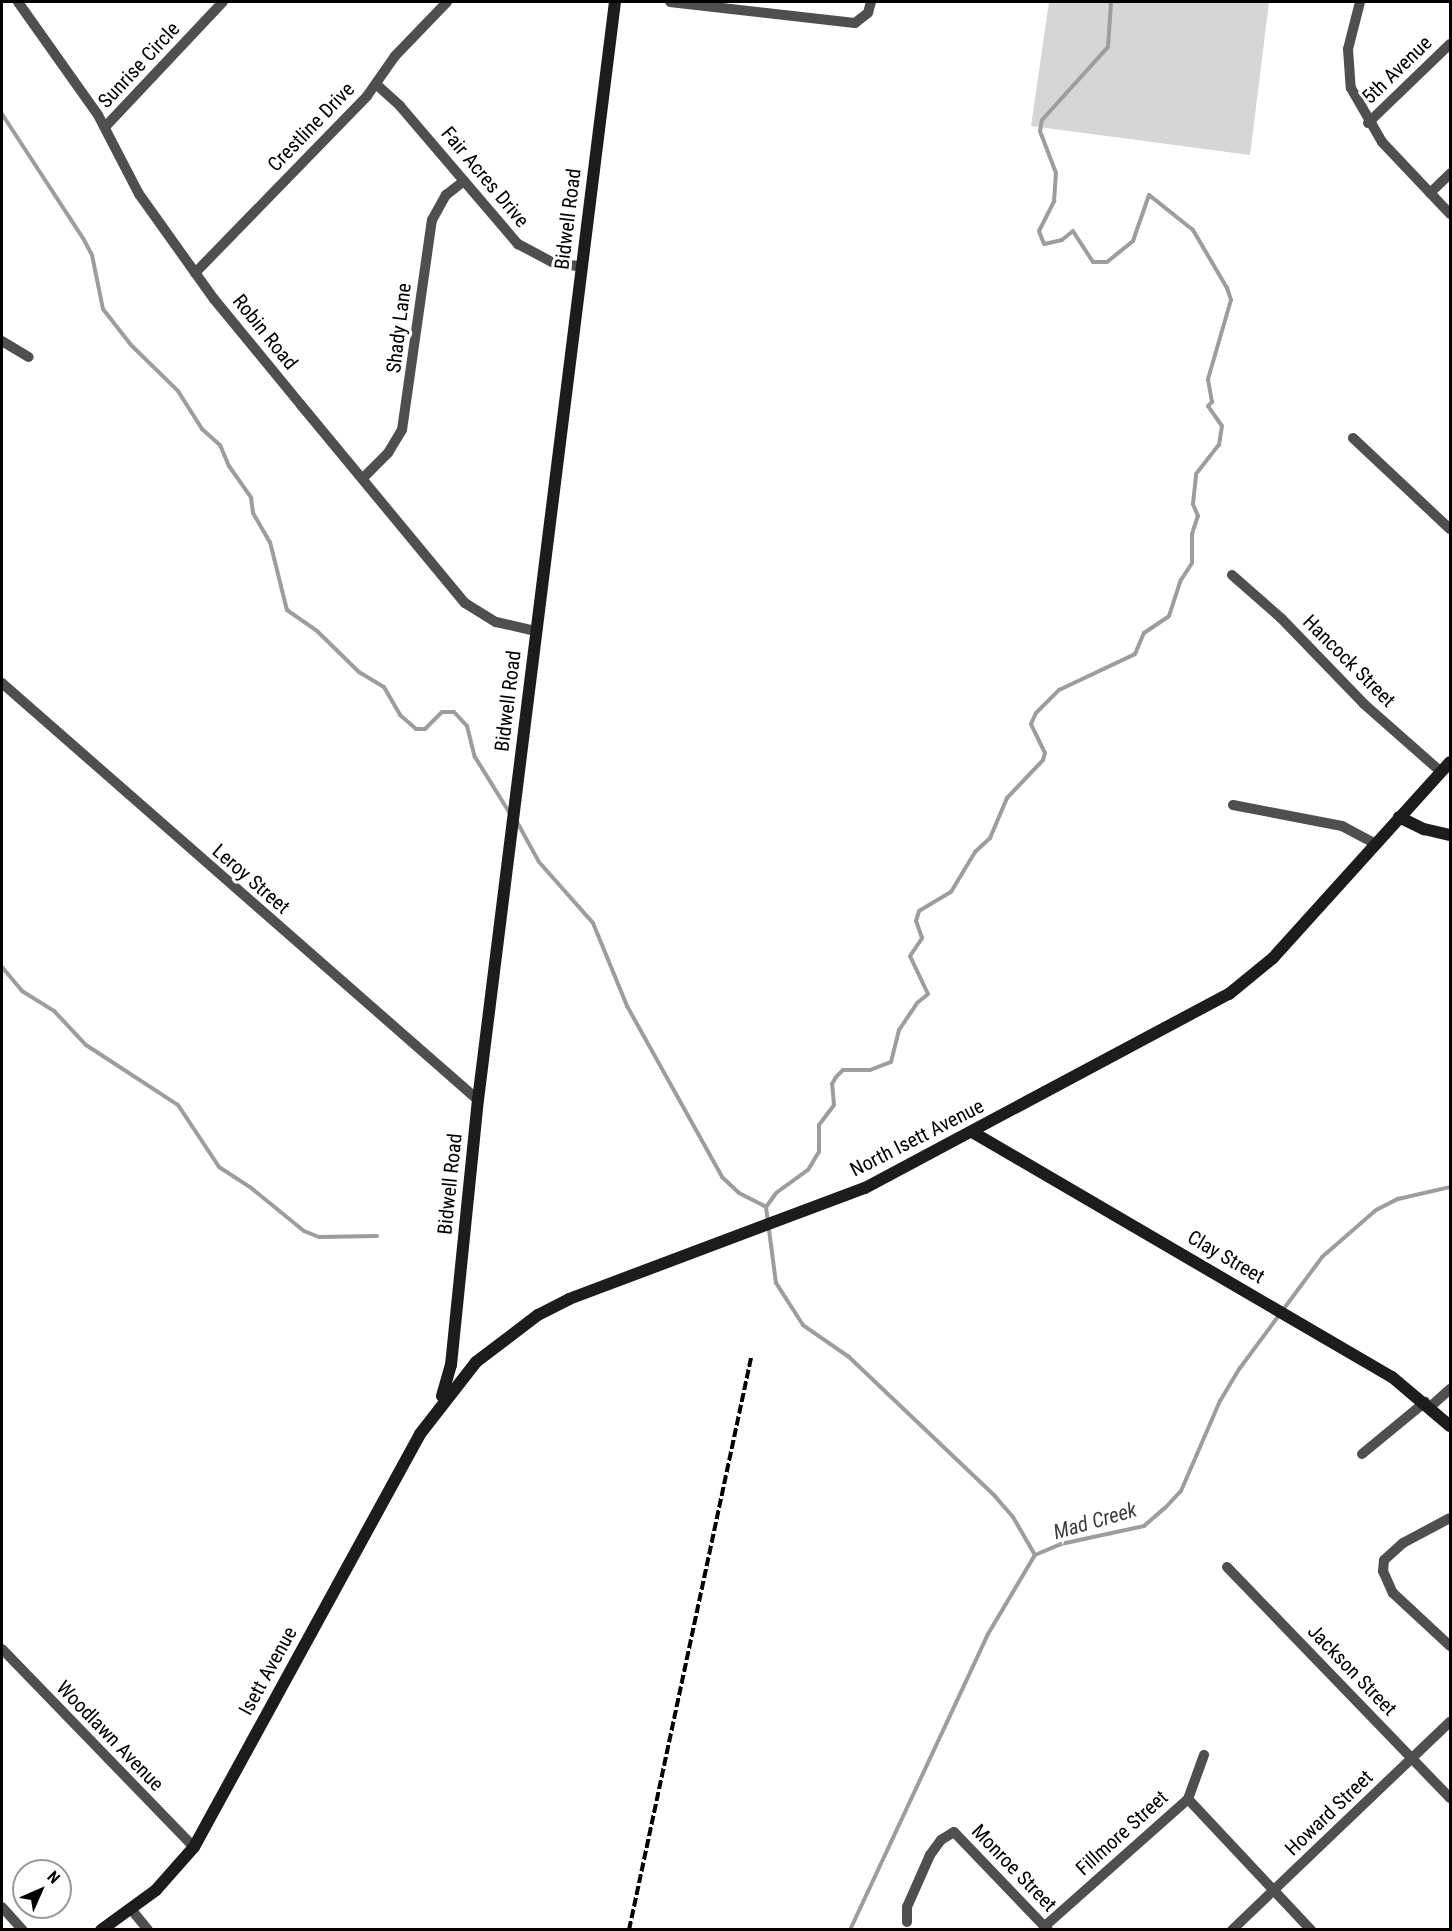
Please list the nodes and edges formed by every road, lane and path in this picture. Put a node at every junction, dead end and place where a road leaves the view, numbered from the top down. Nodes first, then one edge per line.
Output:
1 (18, 2) edge
2 (224, 2) edge
3 (447, 2) edge
4 (615, 2) edge
5 (670, 2) edge
6 (871, 2) edge
7 (1360, 2) edge
8 (1450, 44) edge
9 (377, 85) junction
10 (1368, 123) junction
11 (105, 127) junction
12 (1450, 174) edge
13 (464, 182) junction
14 (1430, 193) junction
15 (1450, 214) edge
16 (582, 267) junction
17 (195, 273) junction
18 (2, 342) edge
19 (29, 357) dead end
20 (1353, 438) dead end
21 (363, 478) junction
22 (1450, 529) edge
23 (1232, 575) dead end
24 (536, 631) junction
25 (2, 683) edge
26 (1450, 762) edge
27 (1441, 772) junction
28 (1233, 805) dead end
29 (1399, 817) junction
30 (1450, 835) edge
31 (1376, 844) junction
32 (478, 1100) junction
33 (974, 1132) junction
34 (1450, 1389) edge
35 (439, 1405) junction
36 (1427, 1405) junction
37 (1450, 1426) edge
38 (1362, 1454) dead end
39 (1450, 1518) edge
40 (1227, 1567) dead end
41 (1450, 1646) edge
42 (2, 1649) edge
43 (1450, 1722) edge
44 (1204, 1755) dead end
45 (1412, 1758) junction
46 (1450, 1798) edge
47 (1188, 1799) junction
48 (194, 1847) junction
49 (1275, 1890) junction
50 (2, 1906) edge
51 (131, 1909) junction
52 (907, 1922) dead end
53 (1046, 1928) edge
54 (23, 1929) edge
55 (101, 1929) edge
56 (148, 1929) edge
57 (1232, 1929) edge
58 (1311, 1929) edge

1 - 11 street, Robin Road
2 - 11 street, Sunrise Circle
3 - 9 street, Crestline Drive
4 - 16 street, Bidwell Road
5 - 6 street
7 - 10 street
8 - 10 street, 5th Avenue
9 - 13 street, Fair Acres Drive
9 - 17 street, Crestline Drive
10 - 14 street
11 - 17 street, Robin Road
12 - 14 street
13 - 16 street, Fair Acres Drive
13 - 21 street, Shady Lane
14 - 15 street
16 - 24 street, Bidwell Road
17 - 21 street, Robin Road
18 - 19 street
20 - 22 street
21 - 24 street, Robin Road
23 - 27 street, Hancock Street
24 - 32 street, Bidwell Road
25 - 32 street, Leroy Street
26 - 27 street
27 - 29 street
28 - 31 street
29 - 30 street
29 - 31 street
31 - 33 street, North Isett Avenue
32 - 35 street, Bidwell Road
33 - 35 street, North Isett Avenue
33 - 36 street, Clay Street
34 - 36 street
35 - 48 street, Isett Avenue
36 - 37 street, Clay Street
36 - 38 street
39 - 41 street
40 - 45 street, Jackson Street
42 - 48 street, Woodlawn Avenue
43 - 45 street, Howard Street
44 - 47 street, Fillmore Street
45 - 46 street, Jackson Street
45 - 49 street, Howard Street
47 - 49 street
47 - 53 street, Fillmore Street
48 - 51 street, Isett Avenue
49 - 57 street, Howard Street
49 - 58 street
50 - 54 street
51 - 55 street, Isett Avenue
51 - 56 street
52 - 53 street, Monroe Street

